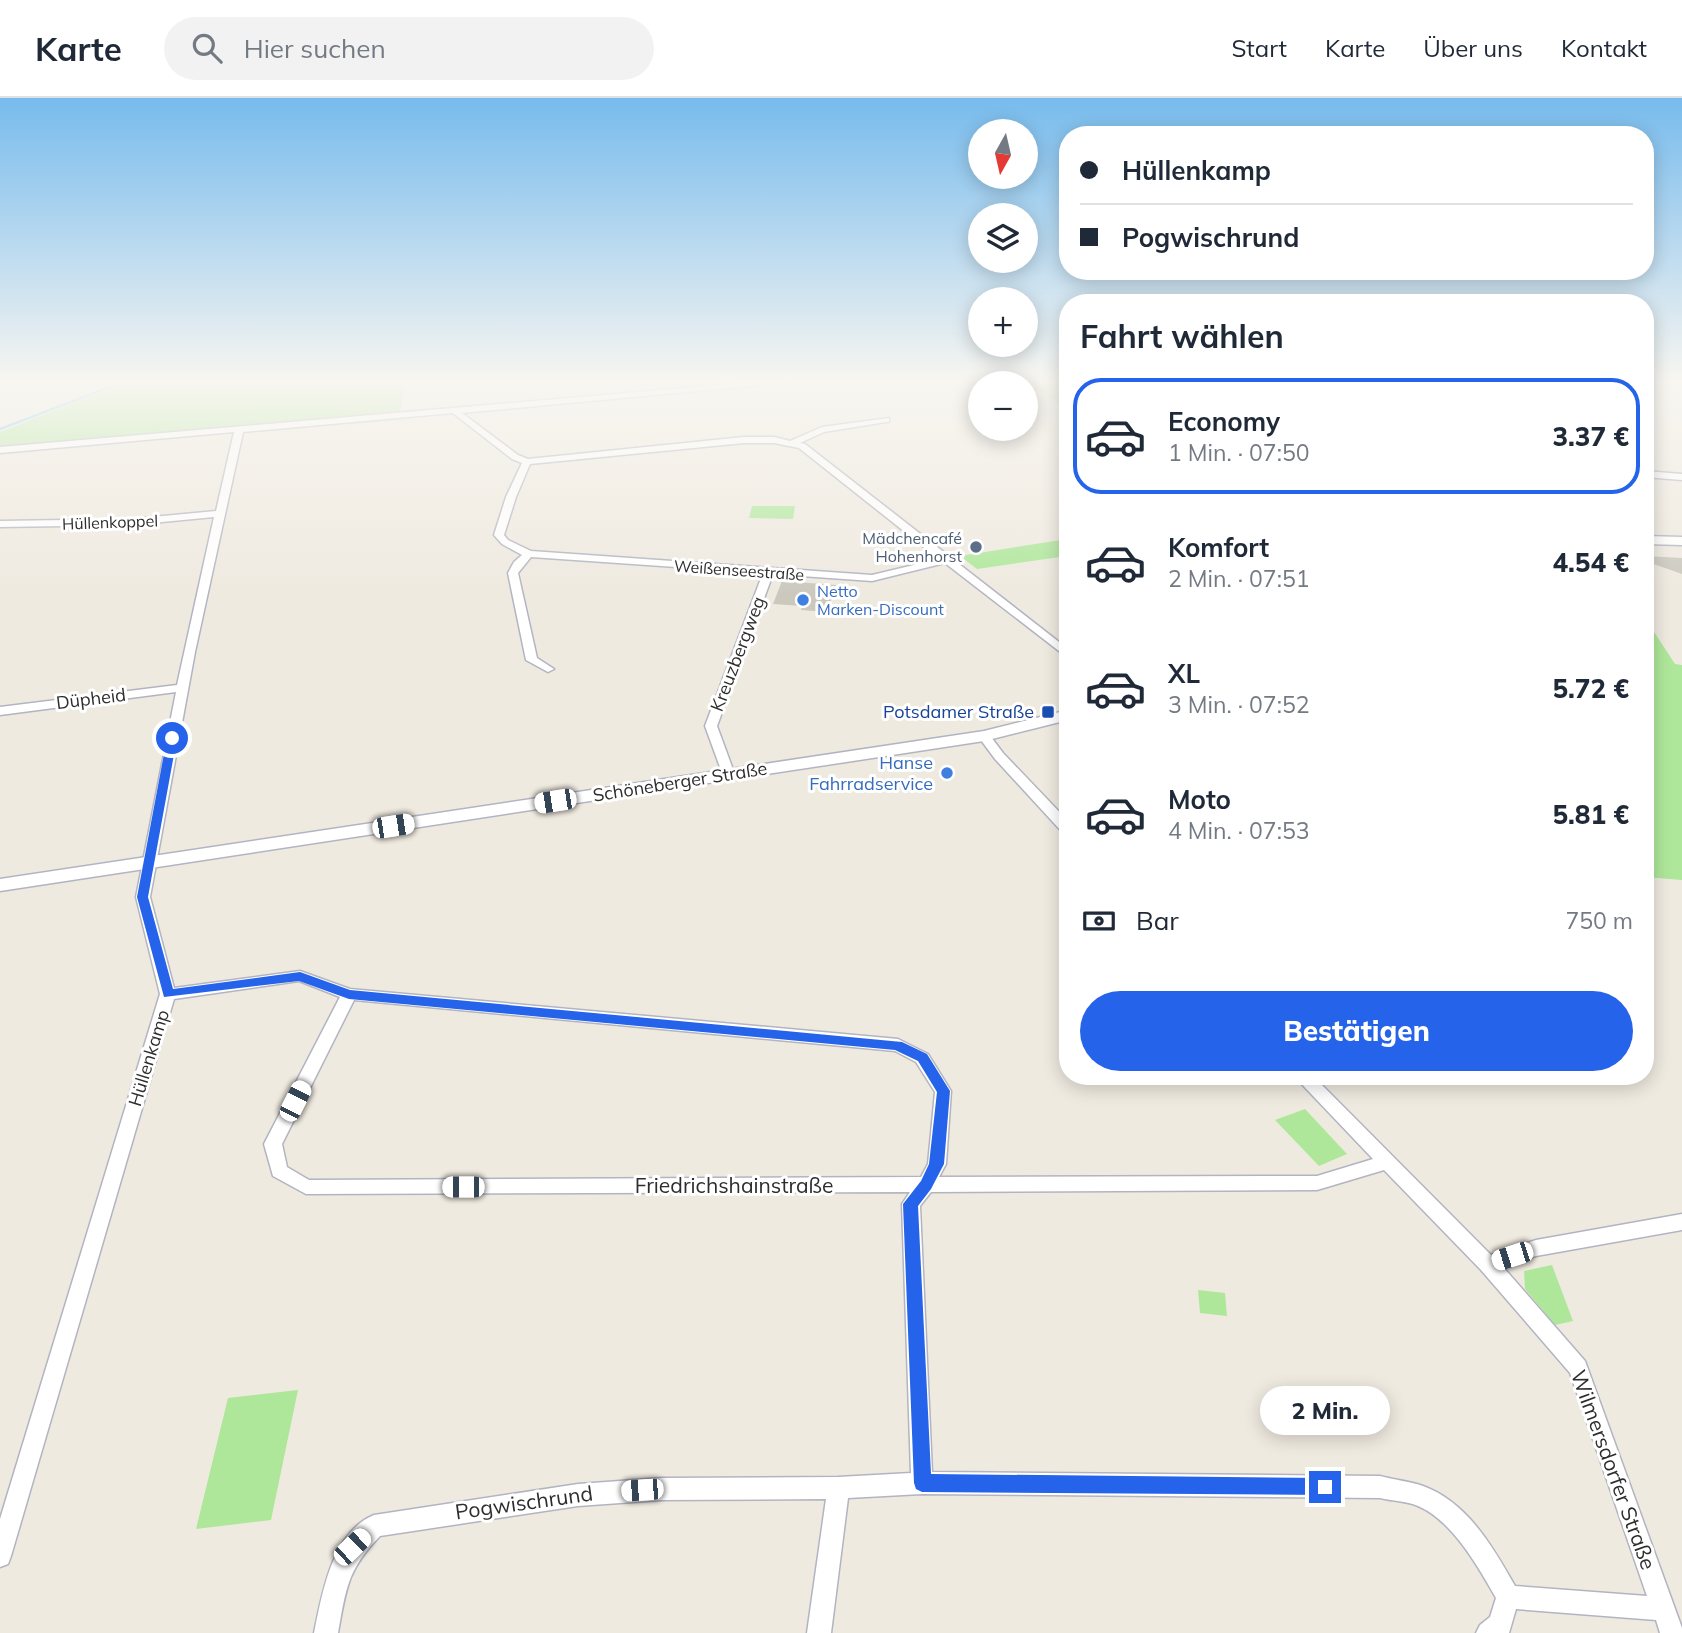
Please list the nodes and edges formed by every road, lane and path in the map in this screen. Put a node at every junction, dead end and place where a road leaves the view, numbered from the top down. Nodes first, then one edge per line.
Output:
1 (17, 452) edge
2 (234, 452) edge
3 (508, 452) edge
4 (629, 452) edge
5 (810, 452) edge
6 (0, 456) edge
7 (527, 462) junction
8 (1654, 475) edge
9 (1682, 477) edge
10 (219, 514) junction
11 (0, 524) edge
12 (1654, 542) edge
13 (1682, 543) edge
14 (529, 554) junction
15 (947, 560) junction
16 (769, 572) junction
17 (1059, 649) edge
18 (548, 669) dead end
19 (182, 688) junction
20 (0, 711) edge
21 (1059, 717) edge
22 (984, 736) junction
23 (729, 775) junction
24 (1059, 820) edge
25 (149, 862) junction
26 (0, 885) edge
27 (168, 994) junction
28 (349, 994) junction
29 (1311, 1085) edge
30 (1385, 1163) junction
31 (926, 1185) junction
32 (1682, 1222) edge
33 (1488, 1264) junction
34 (922, 1483) junction
35 (838, 1488) junction
36 (0, 1556) edge
37 (1508, 1597) junction
38 (1663, 1609) junction
39 (326, 1633) edge
40 (819, 1633) edge
41 (1488, 1633) edge
42 (1672, 1633) edge

1 - 6 street
2 - 10 street, Hüllenkamp
3 - 7 street
4 - 7 street
5 - 15 street
7 - 14 street, Weißenseestraße
8 - 9 street
10 - 11 street, Hüllenkoppel
10 - 19 street, Hüllenkamp
12 - 13 street
14 - 16 street, Weißenseestraße
14 - 18 street
15 - 16 street, Weißenseestraße
15 - 17 street
16 - 23 street, Kreuzbergweg
19 - 20 street, Düpheid
19 - 25 street, Hüllenkamp
21 - 22 street, Schöneberger Straße
22 - 23 street, Schöneberger Straße
22 - 24 street
23 - 25 street, Schöneberger Straße
25 - 26 street, Schöneberger Straße
25 - 27 street, Hüllenkamp
27 - 28 street
27 - 36 street, Hüllenkamp
28 - 31 street
28 - 31 street, Friedrichshainstraße
29 - 30 street, Wilmersdorfer Straße
30 - 31 street, Friedrichshainstraße
30 - 33 street, Wilmersdorfer Straße
31 - 34 street
32 - 33 street
33 - 38 street, Wilmersdorfer Straße
34 - 35 street, Pogwischrund
34 - 37 street, Pogwischrund
35 - 39 street, Pogwischrund
35 - 40 street
37 - 38 street
37 - 41 street
38 - 42 street, Wilmersdorfer Straße

